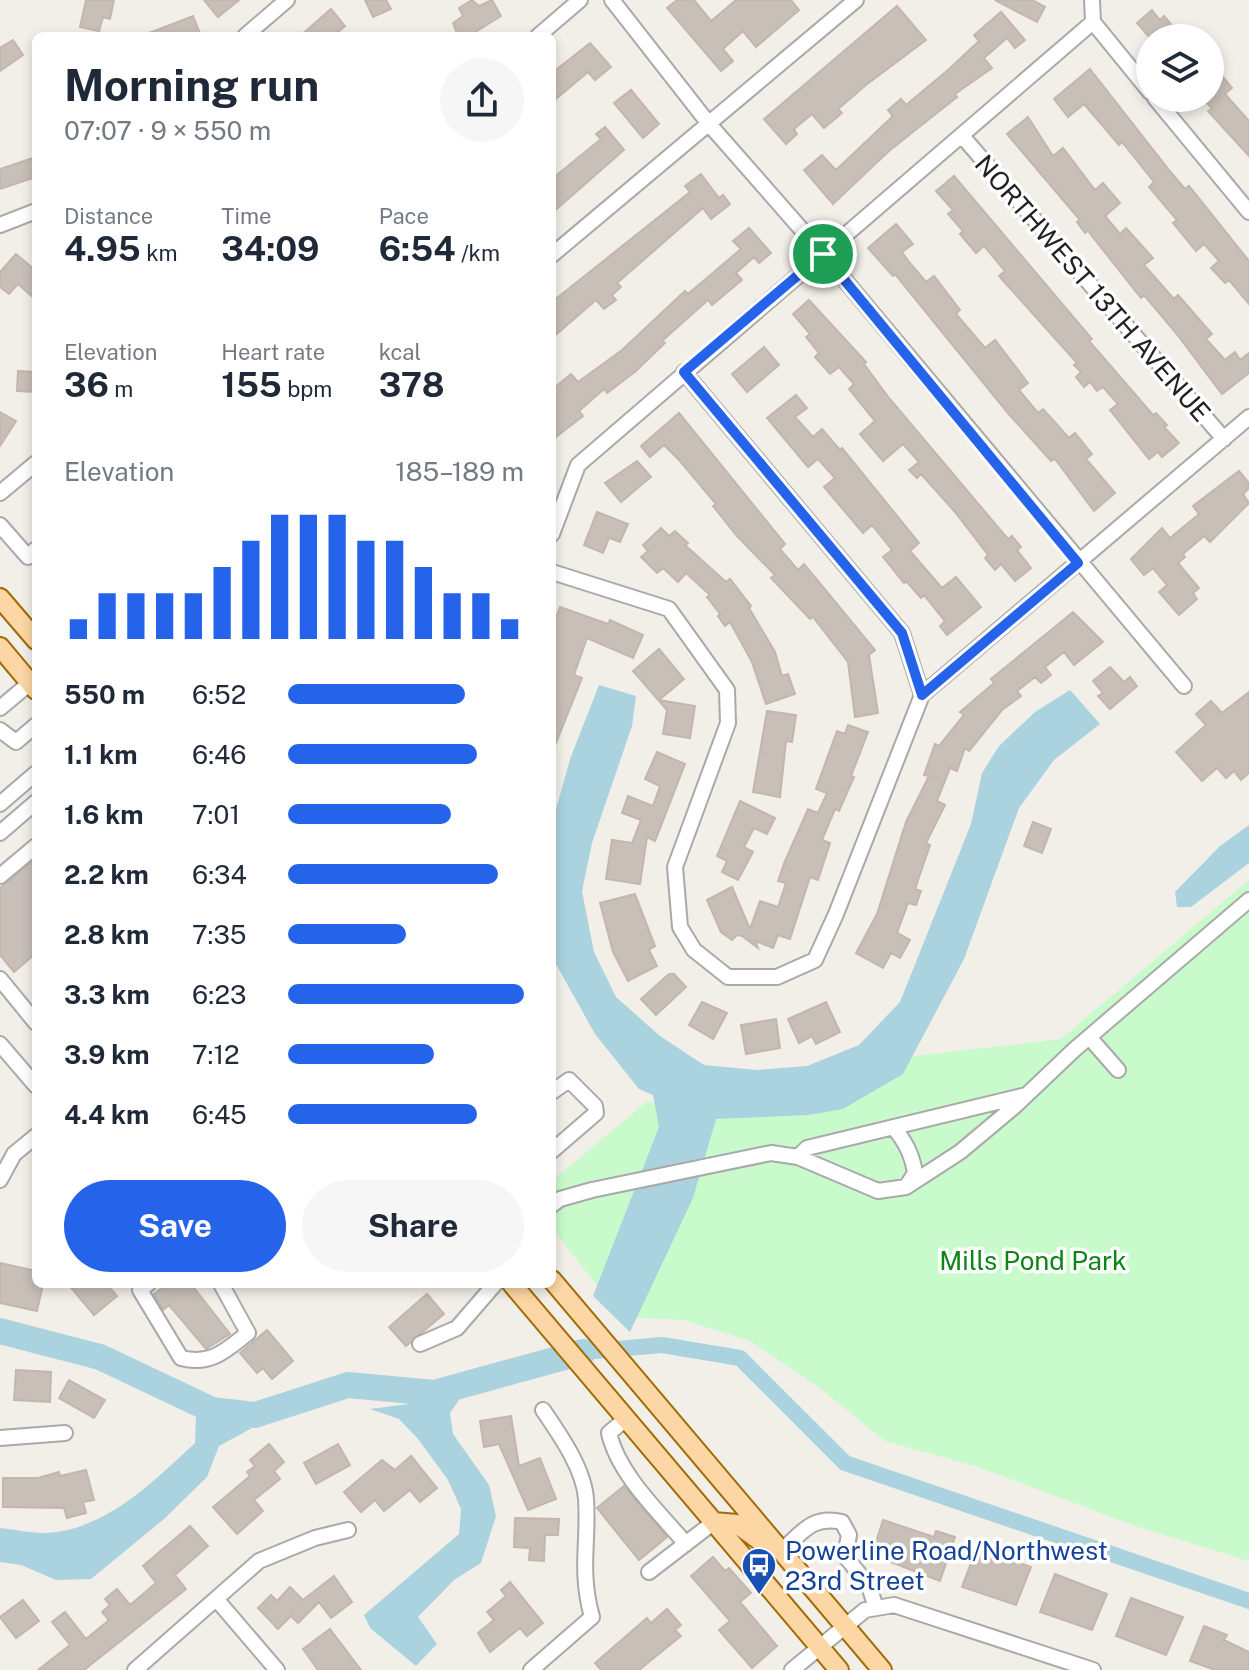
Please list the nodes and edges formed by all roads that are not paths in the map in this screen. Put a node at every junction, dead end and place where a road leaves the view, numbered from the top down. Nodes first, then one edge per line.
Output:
1 (287, 0) edge
2 (580, 0) edge
3 (612, 0) edge
4 (856, 0) edge
5 (1092, 0) edge
6 (1093, 22) junction
7 (250, 32) edge
8 (543, 32) edge
9 (1136, 75) edge
10 (1167, 112) edge
11 (709, 124) junction
12 (963, 137) junction
13 (1249, 212) edge
14 (32, 213) edge
15 (0, 225) edge
16 (556, 252) edge
17 (823, 254) junction
18 (684, 372) junction
19 (1249, 417) edge
20 (1224, 439) junction
21 (32, 466) edge
22 (0, 493) edge
23 (556, 523) edge
24 (0, 525) edge
25 (32, 556) edge
26 (1078, 563) junction
27 (556, 573) edge
28 (0, 598) edge
29 (32, 635) edge
30 (2, 656) edge
31 (32, 686) edge
32 (1184, 686) dead end
33 (32, 688) edge
34 (922, 695) junction
35 (0, 708) edge
36 (32, 728) edge
37 (0, 730) edge
38 (32, 776) edge
39 (0, 804) edge
40 (32, 807) edge
41 (0, 833) edge
42 (32, 849) edge
43 (0, 876) edge
44 (1249, 900) edge
45 (0, 979) edge
46 (32, 1018) edge
47 (1089, 1037) junction
48 (0, 1044) edge
49 (1118, 1070) dead end
50 (32, 1081) edge
51 (556, 1089) edge
52 (1030, 1093) junction
53 (893, 1127) junction
54 (32, 1139) edge
55 (556, 1148) edge
56 (798, 1157) junction
57 (0, 1180) edge
58 (906, 1187) junction
59 (556, 1204) edge
60 (556, 1285) edge
61 (143, 1288) edge
62 (223, 1288) edge
63 (492, 1288) edge
64 (516, 1288) edge
65 (420, 1344) dead end
66 (543, 1410) dead end
67 (627, 1418) junction
68 (65, 1433) dead end
69 (0, 1438) edge
70 (714, 1522) junction
71 (348, 1530) dead end
72 (686, 1544) junction
73 (779, 1549) junction
74 (649, 1572) dead end
75 (217, 1600) junction
76 (876, 1608) junction
77 (844, 1626) junction
78 (819, 1647) junction
79 (135, 1670) edge
80 (277, 1670) edge
81 (531, 1670) edge
82 (792, 1670) edge
83 (839, 1670) edge
84 (882, 1670) edge
85 (1093, 1670) edge

1 - 7 street
2 - 8 street
3 - 11 street
4 - 11 street
5 - 6 street
6 - 9 street
6 - 12 street
10 - 13 street
11 - 16 street
11 - 17 street
12 - 17 street
12 - 20 street, NORTHWEST 13TH AVENUE
14 - 15 street
17 - 18 street
17 - 26 street
18 - 23 street
18 - 34 street
19 - 20 street
20 - 26 street
21 - 22 street
24 - 25 street
26 - 32 street
26 - 34 street
27 - 34 street
28 - 29 main road
30 - 31 main road
33 - 35 street
36 - 37 street
38 - 39 street
40 - 41 street
42 - 43 street
44 - 47 street
45 - 46 street
47 - 49 street
47 - 52 street
48 - 50 street
51 - 55 street
52 - 53 street
52 - 58 street
53 - 56 street
53 - 58 street
54 - 57 street
56 - 58 street
56 - 59 street
60 - 73 main road
61 - 62 street
63 - 65 street
64 - 67 main road
66 - 81 street
67 - 70 main road
67 - 72 street
68 - 69 street
70 - 72 street
70 - 73 main road
70 - 78 main road
71 - 75 street
72 - 74 street
73 - 76 street
73 - 77 main road
75 - 79 street
75 - 80 street
76 - 77 street
76 - 85 street
77 - 78 street
77 - 84 main road
78 - 82 street
78 - 83 main road

